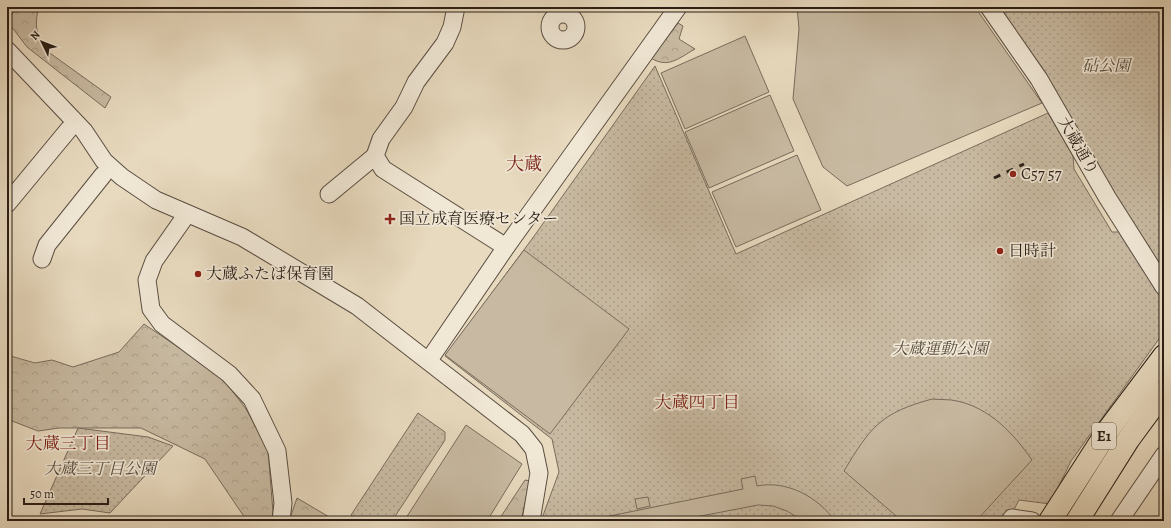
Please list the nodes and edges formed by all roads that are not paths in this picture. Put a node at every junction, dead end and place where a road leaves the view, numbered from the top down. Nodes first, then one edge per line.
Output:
1 (456, 7) edge
2 (989, 7) edge
3 (671, 9) edge
4 (7, 50) edge
5 (69, 129) dead end
6 (375, 156) junction
7 (103, 175) dead end
8 (329, 194) dead end
9 (7, 204) edge
10 (187, 214) junction
11 (506, 247) junction
12 (42, 259) dead end
13 (1164, 286) edge
14 (1164, 356) edge
15 (429, 360) junction
16 (1164, 391) edge
17 (1164, 455) edge
18 (281, 521) edge
19 (531, 521) edge
20 (1010, 521) edge
21 (1032, 521) edge
22 (1050, 521) edge
23 (1077, 521) edge
24 (1119, 521) edge

1 - 6 street
2 - 13 street, 大蔵通り
3 - 11 street
4 - 10 street
5 - 9 street
6 - 8 street
6 - 11 street
7 - 12 street
10 - 15 street
10 - 18 street
11 - 15 street
14 - 22 highway, E1
15 - 19 street
16 - 23 highway, E1
17 - 24 street
20 - 21 street

